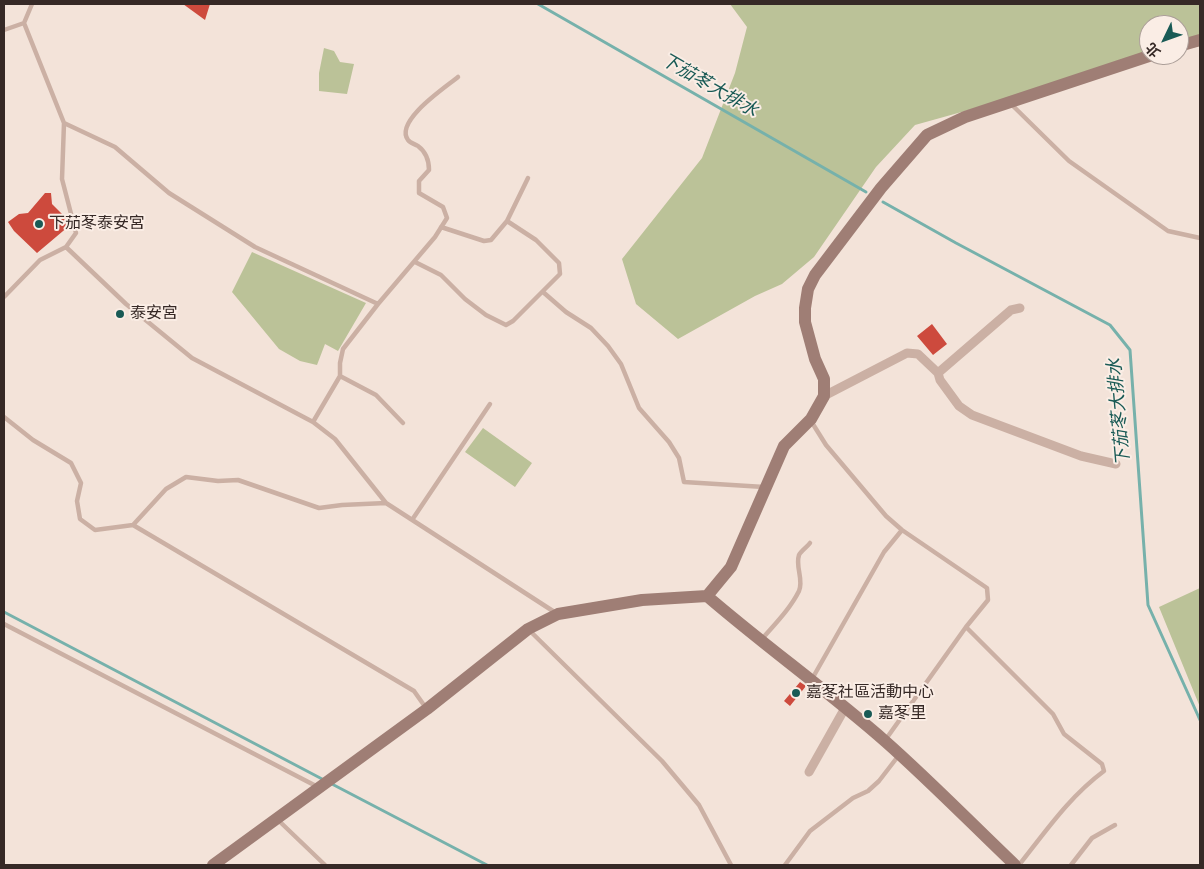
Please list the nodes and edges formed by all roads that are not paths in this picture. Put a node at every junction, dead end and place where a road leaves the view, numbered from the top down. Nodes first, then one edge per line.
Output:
1 (32, 4) edge
2 (24, 23) junction
3 (4, 30) edge
4 (1139, 59) edge
5 (458, 77) dead end
6 (1010, 104) junction
7 (64, 122) junction
8 (528, 178) dead end
9 (507, 221) junction
10 (441, 227) junction
11 (1200, 238) edge
12 (66, 247) junction
13 (415, 262) junction
14 (544, 292) junction
15 (4, 298) edge
16 (378, 304) junction
17 (1020, 308) dead end
18 (938, 373) junction
19 (340, 376) junction
20 (824, 396) junction
21 (490, 404) dead end
22 (4, 417) edge
23 (811, 419) junction
24 (312, 422) junction
25 (403, 423) dead end
26 (1116, 464) dead end
27 (767, 487) junction
28 (386, 503) junction
29 (412, 520) junction
30 (133, 524) junction
31 (902, 530) junction
32 (810, 544) dead end
33 (706, 596) junction
34 (558, 614) junction
35 (4, 624) edge
36 (966, 627) junction
37 (528, 629) junction
38 (760, 642) junction
39 (811, 680) junction
40 (845, 708) junction
41 (427, 709) junction
42 (885, 741) junction
43 (899, 754) junction
44 (809, 772) dead end
45 (320, 788) junction
46 (277, 819) junction
47 (1115, 825) dead end
48 (213, 865) edge
49 (325, 865) edge
50 (731, 865) edge
51 (785, 865) edge
52 (1015, 865) edge
53 (1019, 865) edge
54 (1072, 865) edge

1 - 2 lane
2 - 3 lane
2 - 7 lane
4 - 6 street
5 - 10 lane
6 - 11 lane
6 - 20 street
7 - 12 lane
7 - 16 lane
8 - 9 lane
9 - 10 lane
9 - 14 lane
10 - 13 lane
12 - 15 lane
12 - 24 lane
13 - 14 lane
13 - 16 lane
14 - 27 lane
16 - 19 lane
17 - 18 street
18 - 20 street
18 - 26 street
19 - 24 lane
19 - 25 lane
20 - 23 street
21 - 29 lane
22 - 30 lane
23 - 27 street
23 - 31 lane
24 - 28 lane
27 - 33 street
28 - 29 lane
28 - 30 lane
29 - 34 lane
30 - 41 lane
31 - 36 lane
31 - 39 lane
32 - 38 lane
33 - 34 street
33 - 38 street
34 - 37 street
35 - 45 lane
36 - 42 lane
36 - 53 lane
37 - 41 street
37 - 50 lane
38 - 39 street
39 - 40 street
40 - 42 street
40 - 44 street
41 - 45 street
42 - 43 street
43 - 51 lane
43 - 52 street
45 - 46 street
46 - 48 street
46 - 49 lane
47 - 54 lane

